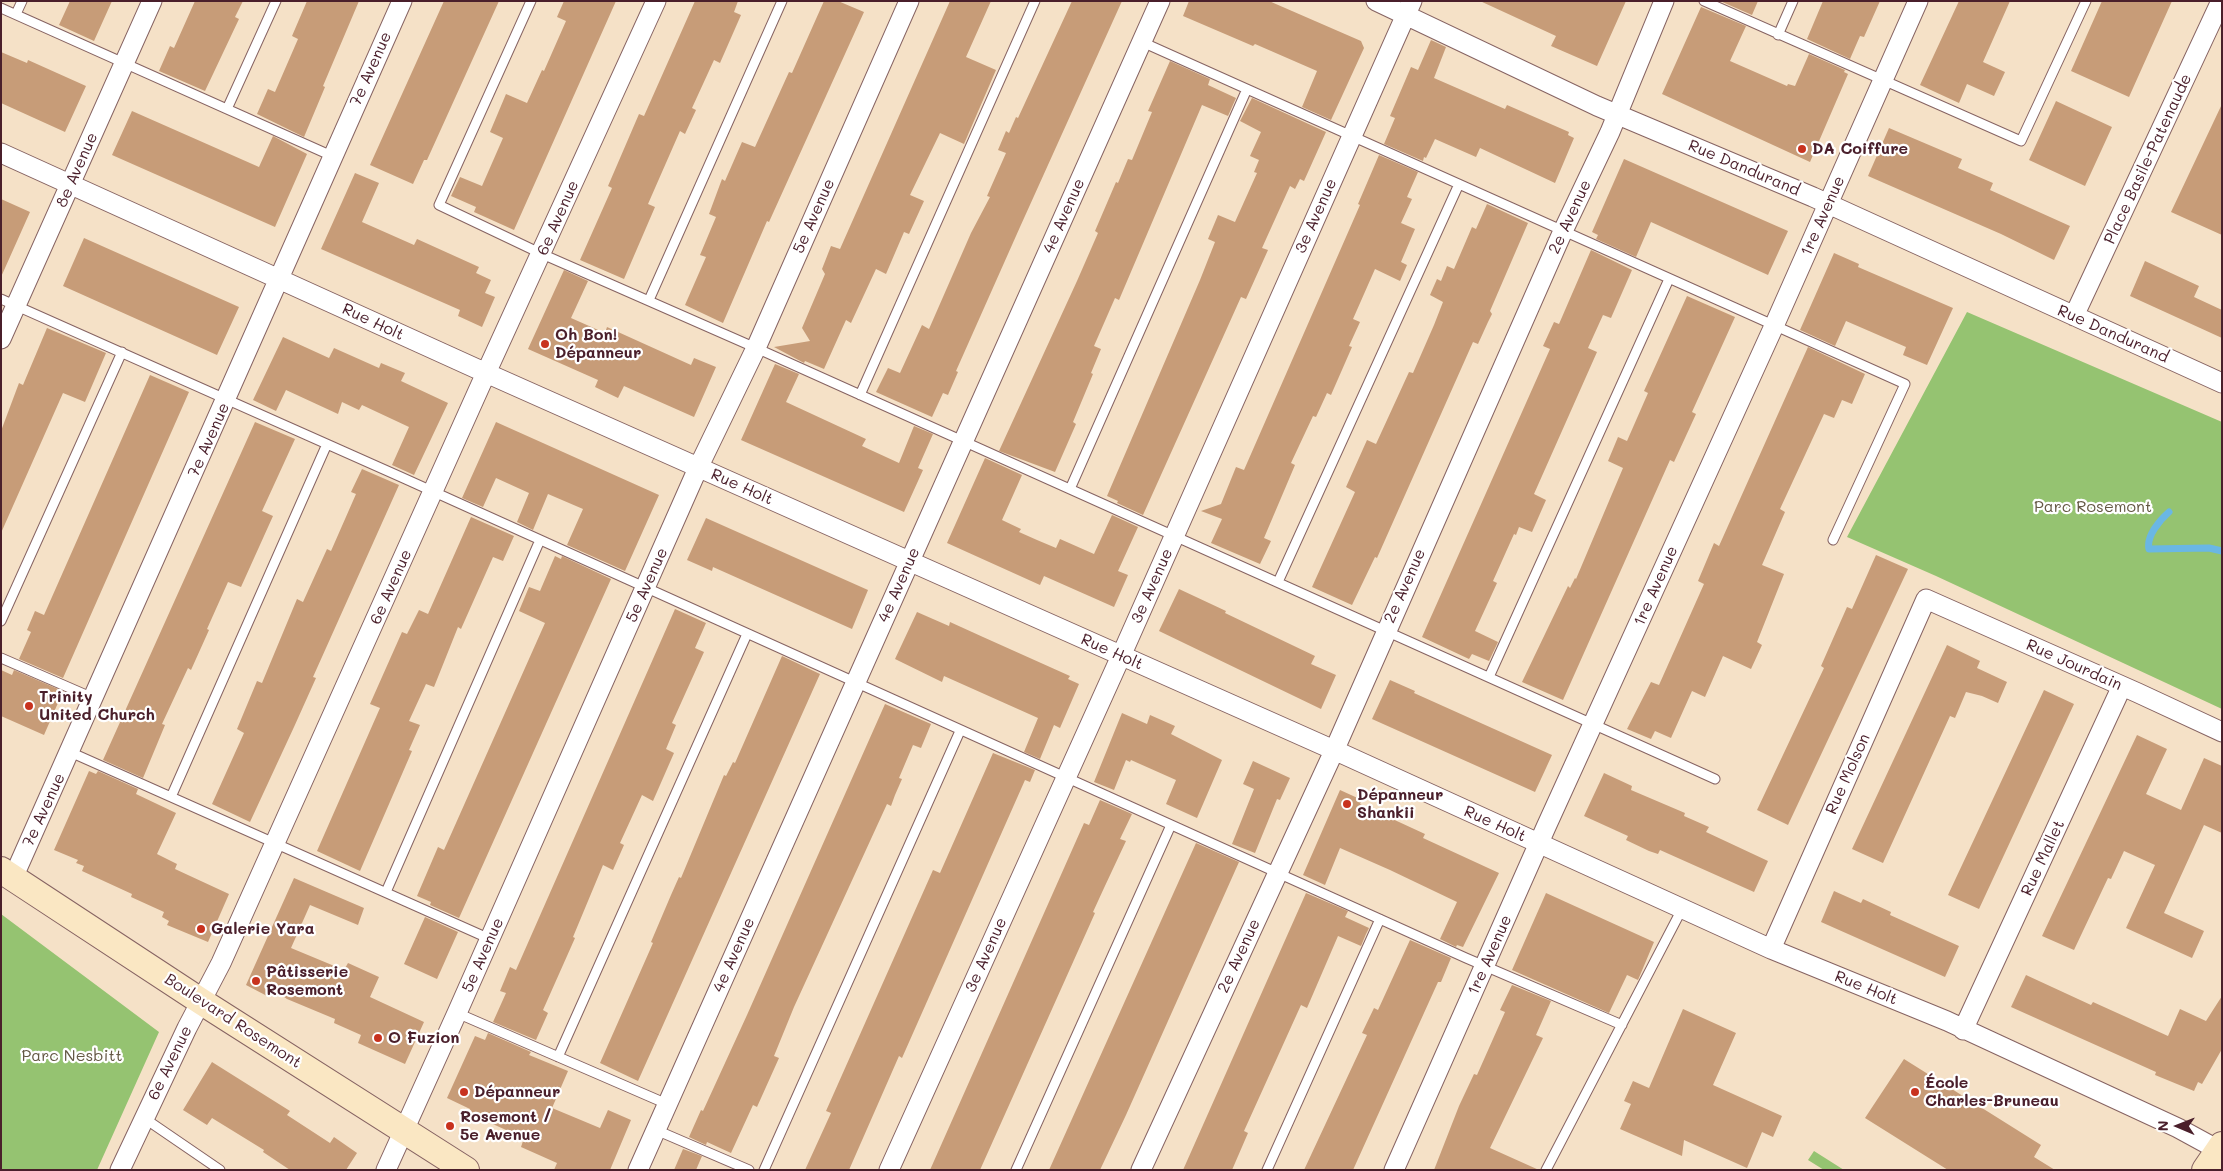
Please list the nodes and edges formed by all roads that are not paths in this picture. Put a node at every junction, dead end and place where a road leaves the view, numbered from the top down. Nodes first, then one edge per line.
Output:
1 (22, 1) edge
2 (152, 1) edge
3 (276, 1) edge
4 (402, 1) edge
5 (531, 1) edge
6 (656, 1) edge
7 (782, 1) edge
8 (909, 1) edge
9 (1034, 1) edge
10 (1160, 1) edge
11 (1376, 1) edge
12 (1664, 1) edge
13 (1704, 1) edge
14 (1793, 1) edge
15 (1918, 1) edge
16 (2086, 1) edge
17 (2221, 1) edge
18 (1, 8) edge
19 (1409, 8) edge
20 (16, 14) junction
21 (1778, 35) junction
22 (1142, 42) junction
23 (124, 64) junction
24 (1882, 81) junction
25 (1247, 90) junction
26 (227, 109) junction
27 (1617, 114) junction
28 (1351, 136) junction
29 (1, 153) edge
30 (332, 156) junction
31 (70, 184) junction
32 (1459, 184) junction
33 (1828, 204) junction
34 (1562, 231) junction
35 (542, 254) junction
36 (280, 279) junction
37 (1668, 279) junction
38 (649, 300) junction
39 (9, 303) edge
40 (2074, 316) junction
41 (1774, 326) junction
42 (1, 339) edge
43 (756, 348) junction
44 (122, 352) junction
45 (486, 373) junction
46 (2222, 383) edge
47 (860, 395) junction
48 (227, 399) junction
49 (963, 442) junction
50 (327, 444) junction
51 (698, 468) junction
52 (1070, 489) junction
53 (434, 492) junction
54 (1174, 536) junction
55 (540, 540) junction
56 (1833, 540) dead end
57 (909, 562) junction
58 (1278, 582) junction
59 (646, 588) junction
60 (1926, 599) joint
61 (1, 621) edge
62 (1385, 630) junction
63 (747, 634) junction
64 (1121, 656) junction
65 (1, 658) edge
66 (1489, 677) junction
67 (855, 683) junction
68 (2122, 686) junction
69 (94, 698) junction
70 (1594, 723) junction
71 (960, 730) junction
72 (2222, 732) edge
73 (1334, 751) junction
74 (70, 752) junction
75 (1066, 778) junction
76 (1716, 779) dead end
77 (171, 797) junction
78 (1171, 824) junction
79 (275, 843) junction
80 (1539, 844) junction
81 (1278, 873) junction
82 (7, 874) edge
83 (386, 892) junction
84 (1682, 908) junction
85 (1380, 919) junction
86 (490, 939) junction
87 (1771, 949) junction
88 (1485, 967) junction
89 (202, 1002) junction
90 (457, 1013) junction
91 (1622, 1026) junction
92 (1963, 1030) junction
93 (558, 1057) junction
94 (668, 1104) junction
95 (143, 1118) junction
96 (403, 1130) junction
97 (656, 1130) junction
98 (2217, 1154) edge
99 (120, 1170) edge
100 (220, 1170) edge
101 (386, 1170) edge
102 (466, 1170) edge
103 (638, 1170) edge
104 (749, 1170) edge
105 (764, 1170) edge
106 (890, 1170) edge
107 (1016, 1170) edge
108 (1141, 1170) edge
109 (1267, 1170) edge
110 (1394, 1170) edge
111 (1546, 1170) edge

1 - 20 lane
2 - 23 street, 8e Avenue
3 - 26 lane
4 - 30 street, 7e Avenue
5 - 35 lane
6 - 35 street, 6e Avenue
7 - 38 lane
8 - 43 street, 5e Avenue
9 - 47 lane
10 - 22 street, 4e Avenue
11 - 19 street, Rue Dandurand
12 - 27 street, 2e Avenue
13 - 21 lane
14 - 21 lane
15 - 24 street, 1re Avenue
16 - 24 lane
17 - 40 street, Place Basile-Patenaude
18 - 20 lane
19 - 27 street, Rue Dandurand
19 - 28 street, 3e Avenue
20 - 23 lane
21 - 24 lane
22 - 25 lane
22 - 49 street, 4e Avenue
23 - 26 lane
23 - 31 street, 8e Avenue
24 - 33 street, 1re Avenue
25 - 28 lane
25 - 52 lane
26 - 30 lane
27 - 33 street, Rue Dandurand
27 - 34 street, 2e Avenue
28 - 32 lane
28 - 54 street, 3e Avenue
29 - 31 street, Rue Holt
30 - 36 street, 7e Avenue
31 - 36 street, Rue Holt
31 - 39 street, 8e Avenue
32 - 34 lane
32 - 58 lane
33 - 40 street, Rue Dandurand
33 - 41 street, 1re Avenue
34 - 37 lane
34 - 62 street, 2e Avenue
35 - 38 lane
35 - 45 street, 6e Avenue
36 - 45 street, Rue Holt
36 - 48 street, 7e Avenue
37 - 41 lane
37 - 66 lane
38 - 43 lane
39 - 42 street, 8e Avenue
39 - 44 lane
40 - 46 street, Rue Dandurand
41 - 56 lane
41 - 70 street, 1re Avenue
43 - 47 lane
43 - 51 street, 5e Avenue
44 - 48 lane
44 - 61 lane
45 - 51 street, Rue Holt
45 - 53 street, 6e Avenue
47 - 49 lane
48 - 50 lane
48 - 69 street, 7e Avenue
49 - 52 lane
49 - 57 street, 4e Avenue
50 - 53 lane
50 - 77 lane
51 - 57 street, Rue Holt
51 - 59 street, 5e Avenue
52 - 54 lane
53 - 55 lane
53 - 79 street, 6e Avenue
54 - 58 lane
54 - 64 street, 3e Avenue
55 - 59 lane
55 - 83 lane
57 - 64 street, Rue Holt
57 - 67 street, 4e Avenue
58 - 62 lane
59 - 63 lane
59 - 86 street, 5e Avenue
60 - 68 street, Rue Jourdain
60 - 87 street, Rue Molson
62 - 66 lane
62 - 73 street, 2e Avenue
63 - 67 lane
63 - 93 lane
64 - 73 street, Rue Holt
64 - 75 street, 3e Avenue
65 - 69 lane
66 - 70 lane
67 - 71 lane
67 - 94 street, 4e Avenue
68 - 72 street, Rue Jourdain
68 - 92 street, Rue Mallet
69 - 74 street, 7e Avenue
70 - 76 lane
70 - 80 street, 1re Avenue
71 - 75 lane
71 - 105 lane
73 - 80 street, Rue Holt
73 - 81 street, 2e Avenue
74 - 77 lane
74 - 82 street, 7e Avenue
75 - 78 lane
75 - 106 street, 3e Avenue
77 - 79 lane
78 - 81 lane
78 - 107 lane
79 - 83 lane
79 - 89 street, 6e Avenue
80 - 84 street, Rue Holt
80 - 88 street, 1re Avenue
81 - 85 lane
81 - 108 street, 2e Avenue
82 - 89 main road, Boulevard Rosemont
83 - 86 lane
84 - 87 street, Rue Holt
84 - 91 lane
85 - 88 lane
85 - 109 lane
86 - 90 street, 5e Avenue
87 - 92 street, Rue Holt
88 - 91 lane
88 - 110 street, 1re Avenue
89 - 95 street, 6e Avenue
89 - 96 main road, Boulevard Rosemont
90 - 93 lane
90 - 96 street, 5e Avenue
91 - 111 lane
92 - 98 street, Rue Holt
93 - 94 lane
94 - 97 street, 4e Avenue
95 - 99 street, 6e Avenue
95 - 100 lane
96 - 101 street, 5e Avenue
96 - 102 main road, Boulevard Rosemont
97 - 103 street, 4e Avenue
97 - 104 lane

